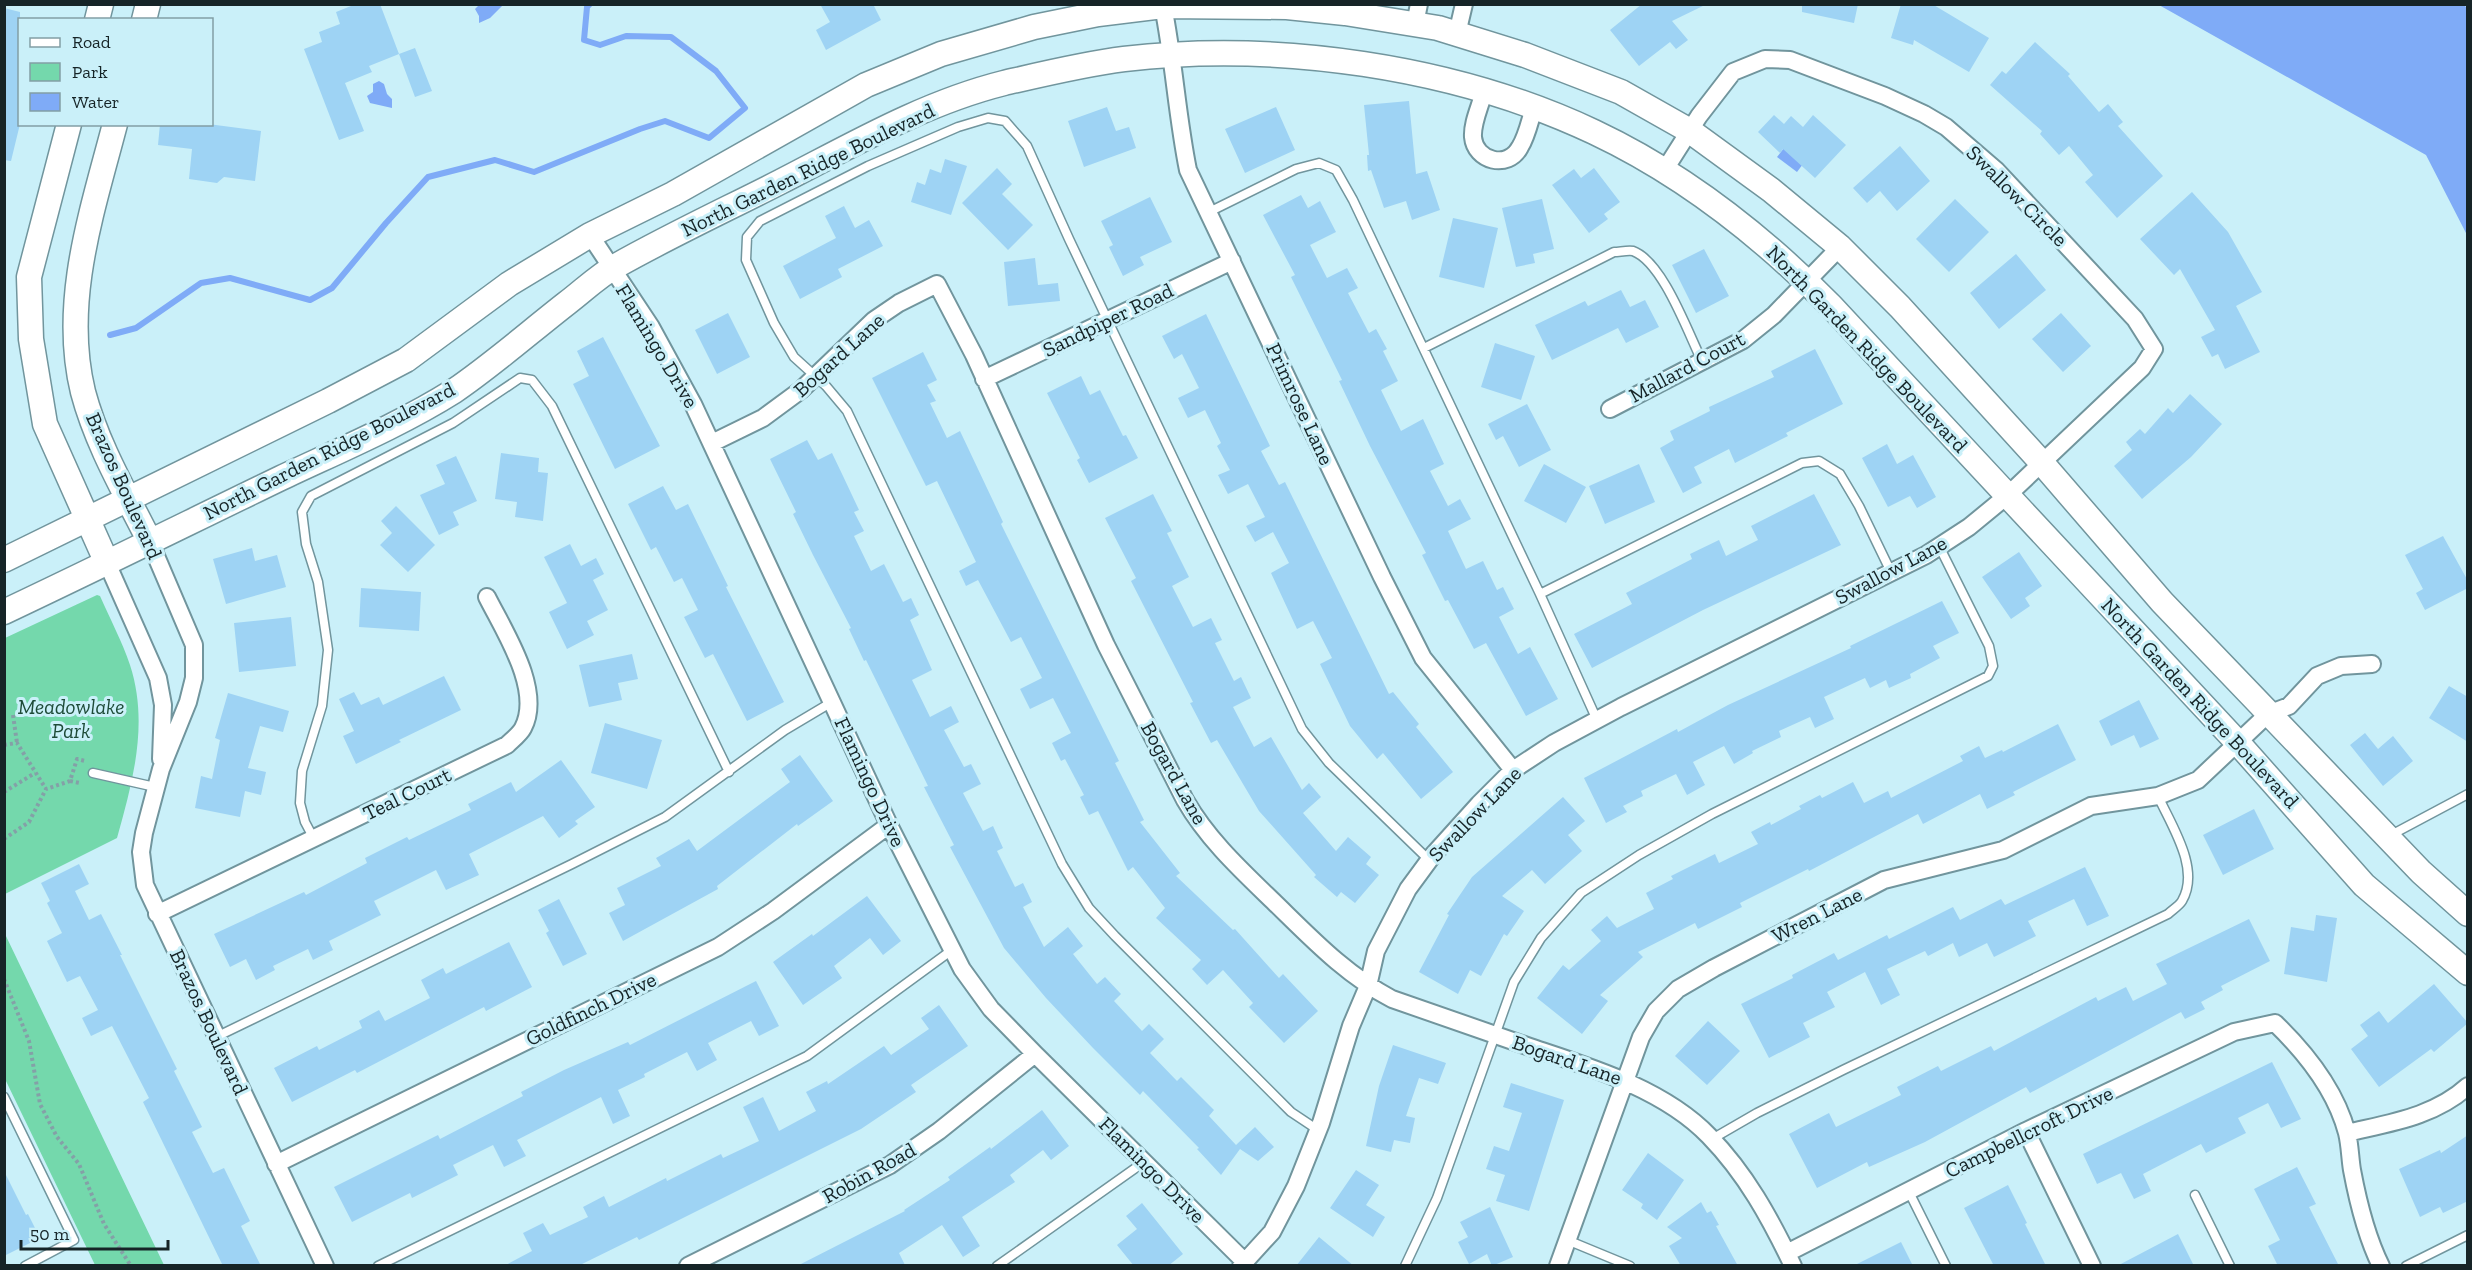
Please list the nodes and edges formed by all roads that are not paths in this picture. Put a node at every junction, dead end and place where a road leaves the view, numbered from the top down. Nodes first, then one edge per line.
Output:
1 (1464, 4) edge
2 (1163, 6) junction
3 (1417, 14) edge
4 (1457, 34) junction
5 (1173, 55) junction
6 (1485, 91) junction
7 (1534, 108) junction
8 (68, 126) edge
9 (114, 126) edge
10 (1689, 131) junction
11 (1664, 171) junction
12 (1209, 212) junction
13 (590, 234) junction
14 (1840, 248) junction
15 (1232, 261) junction
16 (611, 268) junction
17 (1807, 282) junction
18 (1108, 320) junction
19 (1424, 348) junction
20 (1702, 361) junction
21 (816, 376) junction
22 (984, 379) junction
23 (1610, 409) dead end
24 (712, 443) junction
25 (2042, 463) junction
26 (2008, 495) junction
27 (129, 499) junction
28 (87, 519) junction
29 (150, 542) junction
30 (1939, 546) junction
31 (4, 560) edge
32 (107, 563) junction
33 (1891, 572) junction
34 (1540, 594) junction
35 (487, 597) dead end
36 (4, 612) edge
37 (2372, 664) dead end
38 (832, 702) junction
39 (2268, 714) junction
40 (1597, 720) junction
41 (2238, 743) junction
42 (161, 769) junction
43 (1513, 770) junction
44 (729, 772) junction
45 (93, 773) dead end
46 (155, 787) junction
47 (2468, 794) edge
48 (2158, 796) junction
49 (889, 825) junction
50 (2388, 837) junction
51 (314, 839) junction
52 (1429, 860) junction
53 (158, 914) junction
54 (2468, 914) edge
55 (952, 950) junction
56 (2468, 973) edge
57 (1368, 986) junction
58 (1493, 1034) junction
59 (216, 1037) junction
60 (1035, 1054) junction
61 (1624, 1079) junction
62 (2468, 1086) edge
63 (4, 1097) edge
64 (1318, 1130) junction
65 (2026, 1131) junction
66 (2347, 1133) junction
67 (1712, 1139) junction
68 (1144, 1162) junction
69 (276, 1164) junction
70 (1909, 1192) junction
71 (2195, 1195) dead end
72 (2468, 1235) edge
73 (1567, 1240) junction
74 (1790, 1259) edge
75 (1243, 1264) edge
76 (25, 1266) edge
77 (325, 1266) edge
78 (378, 1266) edge
79 (688, 1266) edge
80 (997, 1266) edge
81 (1405, 1266) edge
82 (1558, 1266) edge
83 (1630, 1266) edge
84 (1946, 1266) edge
85 (2092, 1266) edge
86 (2230, 1266) edge
87 (2381, 1266) edge
88 (2406, 1266) edge

1 - 4 street
2 - 3 main road, North Garden Ridge Boulevard
2 - 5 street, Primrose Lane
2 - 13 main road, North Garden Ridge Boulevard
3 - 4 main road, North Garden Ridge Boulevard
4 - 10 main road, North Garden Ridge Boulevard
5 - 6 main road, North Garden Ridge Boulevard
5 - 12 street, Primrose Lane
5 - 16 main road, North Garden Ridge Boulevard
6 - 7 main road, North Garden Ridge Boulevard
6 - 7 street
7 - 11 main road, North Garden Ridge Boulevard
8 - 28 main road, Brazos Boulevard
9 - 27 main road, Brazos Boulevard
10 - 11 street, Swallow Circle
10 - 14 main road, North Garden Ridge Boulevard
10 - 25 street, Swallow Circle
11 - 17 main road, North Garden Ridge Boulevard
12 - 15 street, Primrose Lane
12 - 19 lane
13 - 16 street, Flamingo Drive
13 - 27 main road, North Garden Ridge Boulevard
14 - 17 street, Mallard Court
14 - 25 main road, North Garden Ridge Boulevard
15 - 18 street, Sandpiper Road
15 - 43 street, Primrose Lane
16 - 24 street, Flamingo Drive
16 - 29 main road, North Garden Ridge Boulevard
17 - 20 street, Mallard Court
17 - 26 main road, North Garden Ridge Boulevard
18 - 21 lane
18 - 22 street, Sandpiper Road
18 - 52 lane
19 - 20 lane
19 - 34 lane
20 - 23 street, Mallard Court
21 - 22 street, Bogard Lane
21 - 24 street, Bogard Lane
21 - 64 lane
22 - 57 street, Bogard Lane
24 - 38 street, Flamingo Drive
25 - 26 street, Swallow Circle
25 - 39 main road, North Garden Ridge Boulevard
26 - 30 street, Swallow Lane
26 - 41 main road, North Garden Ridge Boulevard
27 - 28 main road, North Garden Ridge Boulevard
27 - 29 main road, Brazos Boulevard
28 - 31 main road, North Garden Ridge Boulevard
28 - 32 main road, Brazos Boulevard
29 - 32 main road, North Garden Ridge Boulevard
29 - 42 street, Brazos Boulevard
30 - 33 street, Swallow Lane
30 - 58 lane
32 - 36 main road, North Garden Ridge Boulevard
32 - 42 street, Brazos Boulevard
33 - 34 lane
33 - 40 street, Swallow Lane
34 - 40 lane
35 - 51 street, Teal Court
37 - 39 street, Wren Lane
38 - 44 lane
38 - 49 street, Flamingo Drive
39 - 41 street, Wren Lane
39 - 50 main road, North Garden Ridge Boulevard
40 - 43 street, Swallow Lane
41 - 48 street, Wren Lane
41 - 56 main road, North Garden Ridge Boulevard
42 - 46 street, Brazos Boulevard
43 - 52 street, Swallow Lane
44 - 51 lane
44 - 59 lane
45 - 46 lane
46 - 53 street, Brazos Boulevard
47 - 50 lane
48 - 61 street, Wren Lane
48 - 67 lane
49 - 55 street, Flamingo Drive
49 - 69 street, Goldfinch Drive
50 - 54 main road, North Garden Ridge Boulevard
51 - 53 street, Teal Court
52 - 57 street, Swallow Lane
53 - 59 street, Brazos Boulevard
55 - 60 street, Flamingo Drive
55 - 78 lane
57 - 58 street, Bogard Lane
57 - 64 street, Swallow Lane
58 - 61 street, Bogard Lane
58 - 81 lane
59 - 69 street, Brazos Boulevard
60 - 68 street, Flamingo Drive
60 - 79 street, Robin Road
61 - 67 street, Bogard Lane
61 - 73 street, Wren Lane
62 - 66 street
63 - 76 lane
64 - 75 street, Swallow Lane
65 - 66 street, Campbellcroft Drive
65 - 70 street, Campbellcroft Drive
65 - 85 street
66 - 87 street
67 - 74 street, Bogard Lane
68 - 75 street, Flamingo Drive
68 - 80 lane
69 - 77 street, Brazos Boulevard
70 - 74 street, Campbellcroft Drive
70 - 84 lane
71 - 86 lane
72 - 88 lane
73 - 82 street, Wren Lane
73 - 83 lane

